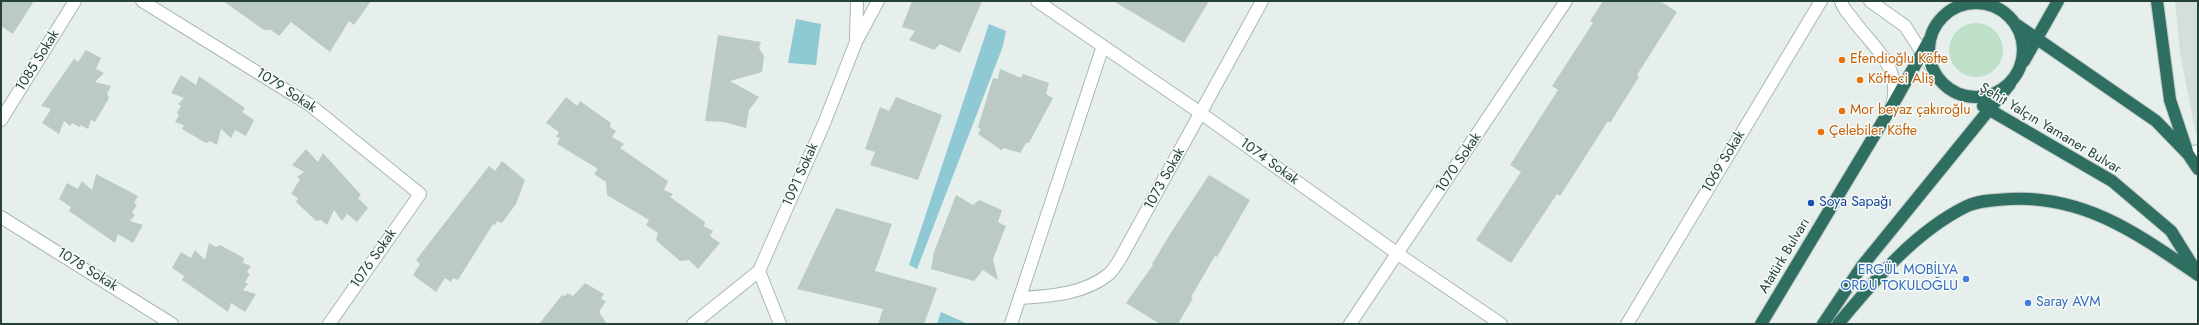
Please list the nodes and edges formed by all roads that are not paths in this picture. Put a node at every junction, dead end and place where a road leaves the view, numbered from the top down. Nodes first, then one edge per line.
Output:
1 (75, 1) edge
2 (142, 1) edge
3 (856, 1) edge
4 (878, 1) edge
5 (1037, 1) edge
6 (1262, 1) edge
7 (1566, 1) edge
8 (1821, 1) edge
9 (1841, 1) edge
10 (1870, 1) edge
11 (1957, 1) edge
12 (2058, 1) edge
13 (2157, 1) edge
14 (1976, 2) edge
15 (1948, 12) junction
16 (2018, 25) junction
17 (1930, 37) junction
18 (2037, 38) junction
19 (856, 42) junction
20 (1103, 46) junction
21 (1922, 52) junction
22 (1932, 68) junction
23 (2019, 71) junction
24 (2010, 84) junction
25 (1966, 97) junction
26 (1892, 106) junction
27 (1989, 109) junction
28 (1202, 114) junction
29 (1, 120) edge
30 (2193, 152) edge
31 (2198, 169) edge
32 (420, 194) joint
33 (1, 217) edge
34 (1398, 254) junction
35 (759, 271) junction
36 (2198, 275) edge
37 (1020, 298) junction
38 (172, 324) edge
39 (329, 324) edge
40 (693, 324) edge
41 (780, 324) edge
42 (1011, 324) edge
43 (1350, 324) edge
44 (1501, 324) edge
45 (1627, 324) edge
46 (1761, 324) edge
47 (1823, 324) edge
48 (1838, 324) edge

1 - 29 street, 1085 Sokak
2 - 32 street, 1079 Sokak
3 - 19 street
4 - 19 street, 1091 Sokak
5 - 20 street, 1074 Sokak
6 - 28 street, 1073 Sokak
7 - 34 street, 1070 Sokak
8 - 45 street, 1069 Sokak
9 - 26 street
10 - 21 street
11 - 15 highway
12 - 18 highway
13 - 30 highway
14 - 15 highway
14 - 16 highway
15 - 17 highway
16 - 18 highway
16 - 23 highway
17 - 21 highway, Atatürk Bulvarı
17 - 22 highway
18 - 23 highway
18 - 30 highway
19 - 35 street, 1091 Sokak
20 - 28 street, 1074 Sokak
20 - 37 street
21 - 22 street
21 - 26 highway, Atatürk Bulvarı
22 - 25 highway
23 - 24 highway
24 - 25 highway
24 - 27 highway
25 - 27 highway, Şehit Yalçın Yamaner Bulvar
26 - 46 highway, Atatürk Bulvarı
27 - 36 highway, Şehit Yalçın Yamaner Bulvar
27 - 47 highway
28 - 34 street, 1074 Sokak
28 - 37 street, 1073 Sokak
30 - 31 highway
32 - 39 street, 1076 Sokak
33 - 38 street, 1078 Sokak
34 - 43 street, 1070 Sokak
34 - 44 street, 1074 Sokak
35 - 40 street, 1091 Sokak
35 - 41 street
36 - 48 highway
37 - 42 street

